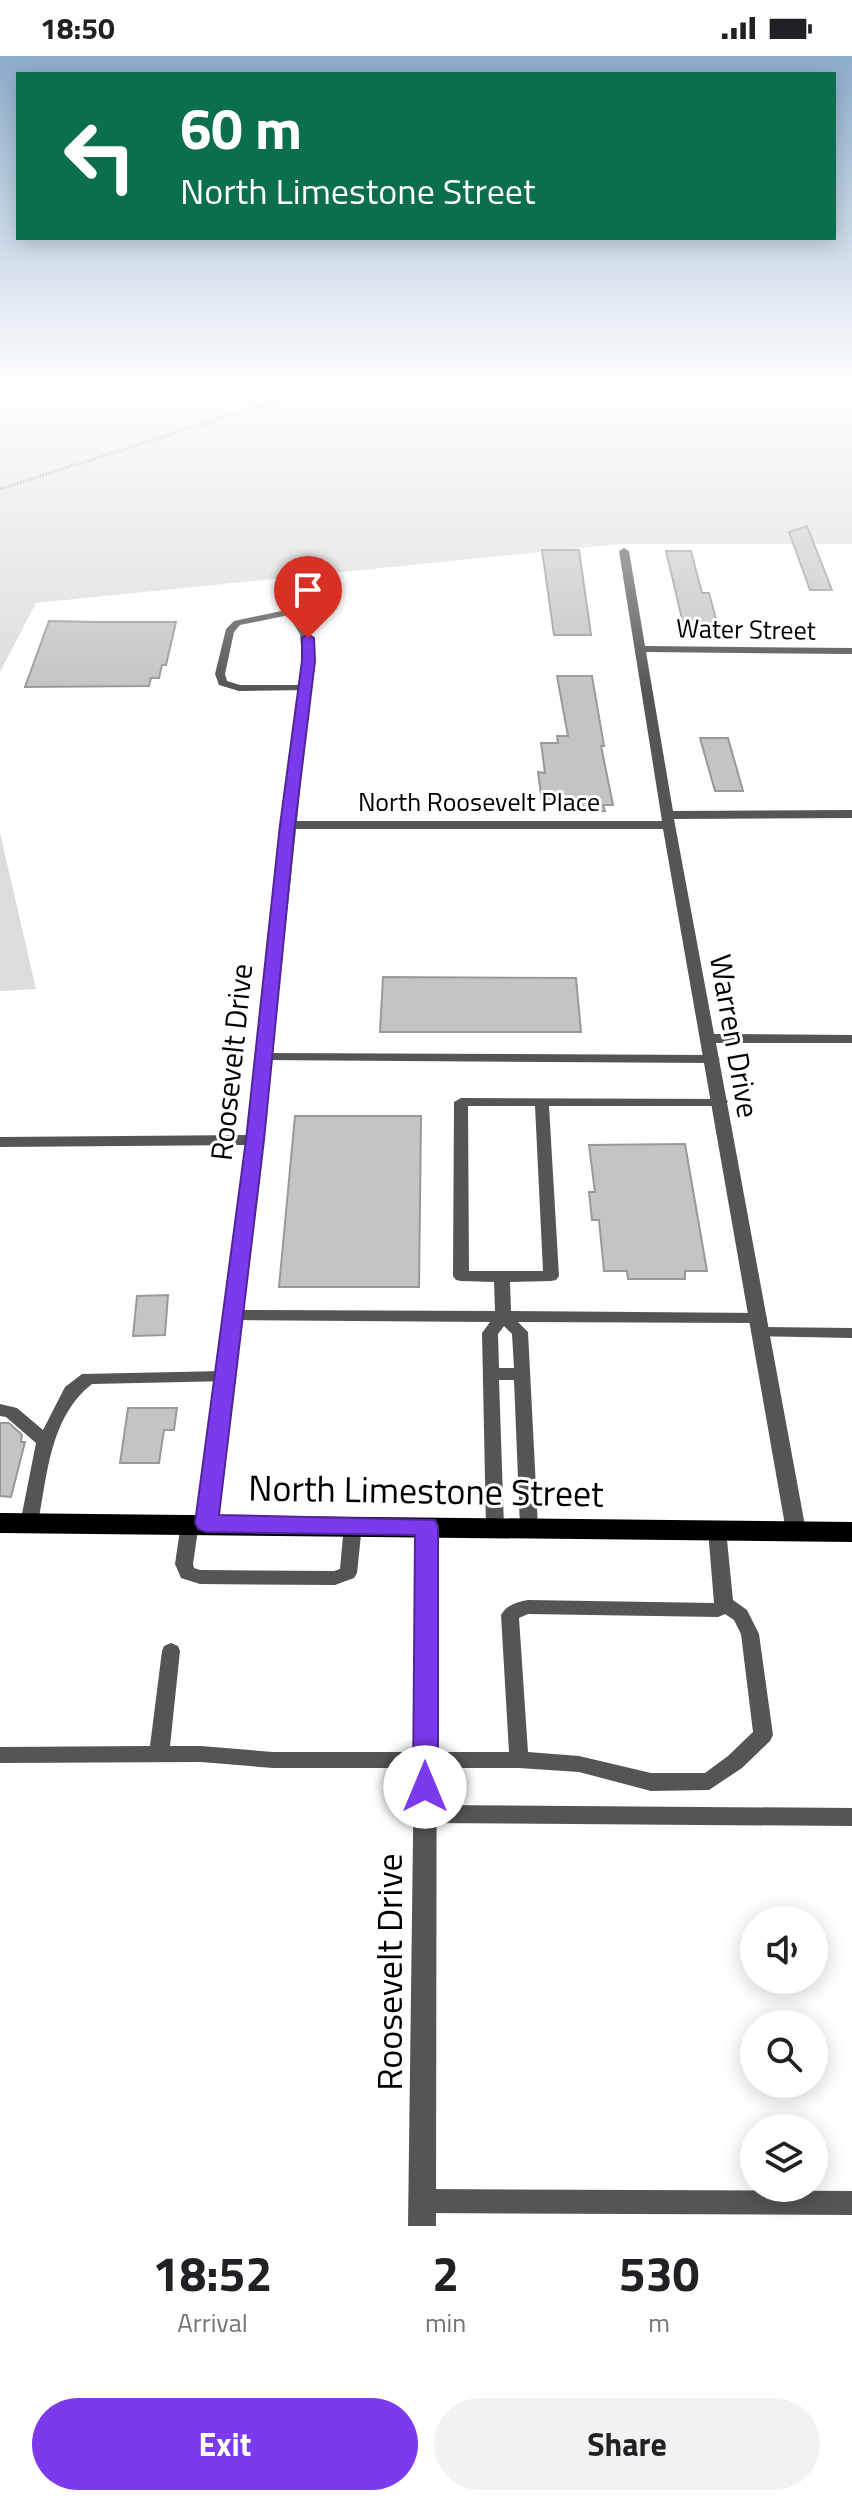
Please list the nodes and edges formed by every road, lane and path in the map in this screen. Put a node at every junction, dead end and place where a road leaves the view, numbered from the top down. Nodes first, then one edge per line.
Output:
1 (624, 551) dead end
2 (291, 612) joint
3 (640, 649) junction
4 (852, 651) edge
5 (305, 688) junction
6 (852, 814) edge
7 (668, 820) junction
8 (288, 825) junction
9 (709, 1038) junction
10 (852, 1039) edge
11 (264, 1057) junction
12 (713, 1059) junction
13 (721, 1102) junction
14 (542, 1103) junction
15 (255, 1140) junction
16 (0, 1142) edge
17 (502, 1277) junction
18 (233, 1315) junction
19 (503, 1317) junction
20 (760, 1325) junction
21 (852, 1333) edge
22 (492, 1374) junction
23 (522, 1374) junction
24 (224, 1377) junction
25 (0, 1410) edge
26 (45, 1441) junction
27 (0, 1523) edge
28 (198, 1523) junction
29 (29, 1524) junction
30 (353, 1525) junction
31 (427, 1526) junction
32 (495, 1527) junction
33 (529, 1527) junction
34 (717, 1530) junction
35 (796, 1531) junction
36 (852, 1532) edge
37 (724, 1604) junction
38 (171, 1651) dead end
39 (0, 1755) edge
40 (159, 1755) junction
41 (425, 1760) junction
42 (519, 1760) junction
43 (425, 1814) junction
44 (852, 1817) edge
45 (422, 2201) junction
46 (852, 2203) edge
47 (422, 2226) edge

1 - 3 street, Warren Drive
2 - 5 street, Roosevelt Drive
2 - 5 lane
3 - 4 street, Water Street
3 - 7 street, Warren Drive
5 - 8 street, Roosevelt Drive
6 - 7 street, North Roosevelt Place
7 - 8 street, North Roosevelt Place
7 - 9 street, Warren Drive
8 - 11 street, Roosevelt Drive
9 - 10 street
9 - 12 street, Warren Drive
11 - 12 lane
11 - 15 street, Roosevelt Drive
12 - 13 street, Warren Drive
13 - 14 lane
13 - 20 street, Warren Drive
14 - 17 lane
14 - 17 lane
15 - 16 street
15 - 18 street, Roosevelt Drive
17 - 19 lane
18 - 19 lane
18 - 24 street, Roosevelt Drive
19 - 20 lane
19 - 22 lane
19 - 23 lane
20 - 21 lane
20 - 35 street, Warren Drive
22 - 23 lane
22 - 32 lane
23 - 33 lane
24 - 26 lane
24 - 28 street, Roosevelt Drive
25 - 26 lane
26 - 29 lane
27 - 29 main road, North Limestone Street
28 - 29 main road, North Limestone Street
28 - 30 main road, North Limestone Street
28 - 30 lane
30 - 31 main road, North Limestone Street
31 - 32 main road, North Limestone Street
31 - 41 street, Roosevelt Drive
32 - 33 main road, North Limestone Street
33 - 34 main road, North Limestone Street
34 - 35 main road, North Limestone Street
34 - 37 lane
35 - 36 main road, North Limestone Street
37 - 42 lane
37 - 42 lane
38 - 40 lane
39 - 40 lane
40 - 41 lane
41 - 42 lane
41 - 43 street, Roosevelt Drive
43 - 44 lane
43 - 45 street, Roosevelt Drive
45 - 46 lane
45 - 47 street, Roosevelt Drive

